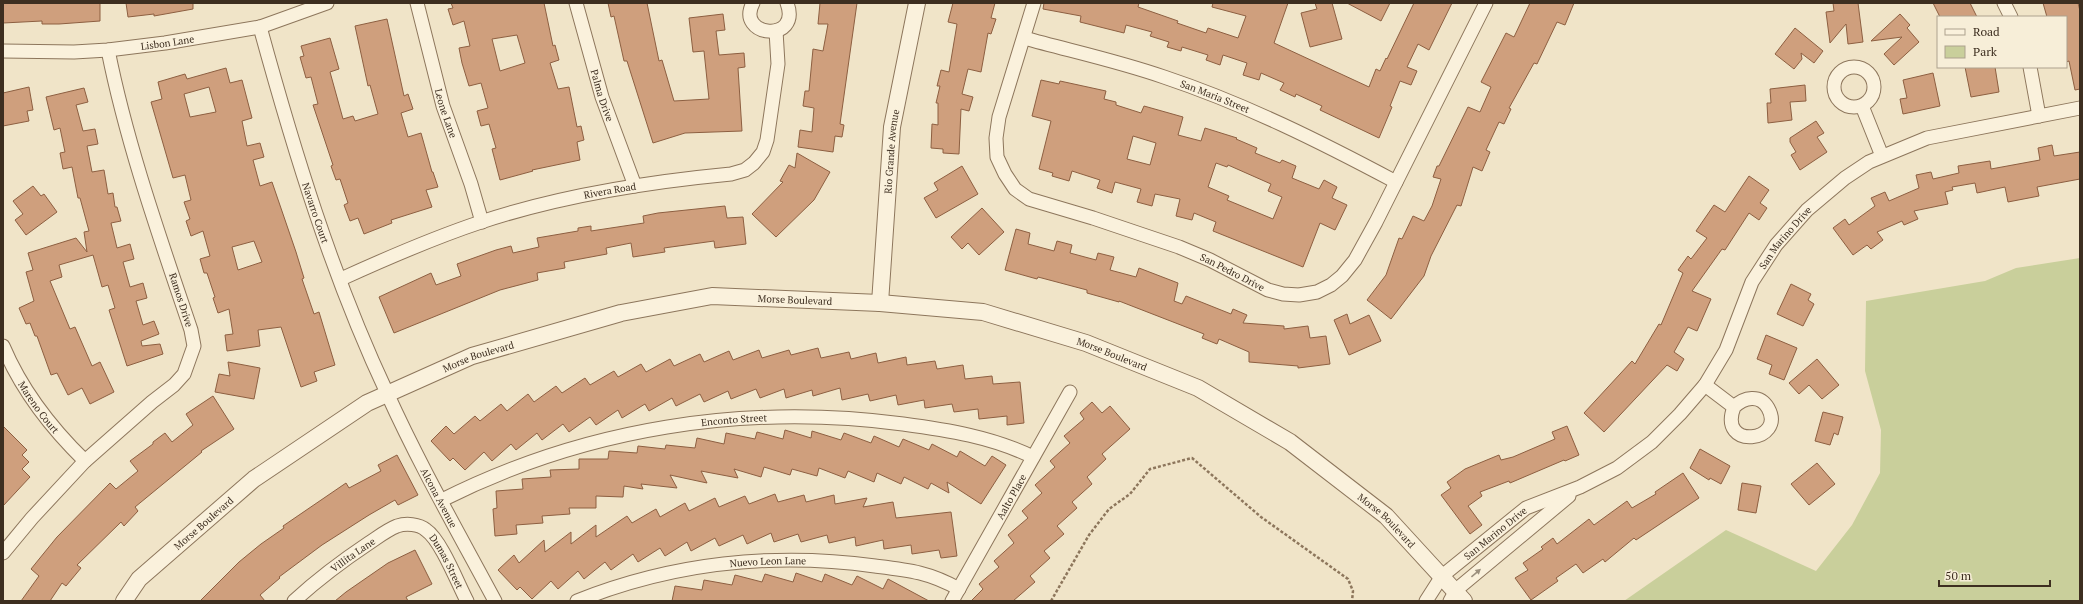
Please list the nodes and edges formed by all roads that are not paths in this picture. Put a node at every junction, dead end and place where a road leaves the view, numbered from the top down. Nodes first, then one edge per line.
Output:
1 (327, 3) edge
2 (417, 3) edge
3 (576, 3) edge
4 (753, 3) edge
5 (787, 3) edge
6 (917, 3) edge
7 (1034, 3) edge
8 (1486, 3) edge
9 (2004, 3) edge
10 (2011, 16) edge
11 (260, 27) junction
12 (776, 31) junction
13 (1024, 38) junction
14 (108, 50) junction
15 (3, 51) edge
16 (2030, 68) edge
17 (1862, 106) dead end
18 (2080, 108) edge
19 (2040, 116) junction
20 (1882, 156) junction
21 (1396, 182) junction
22 (635, 186) junction
23 (482, 222) junction
24 (341, 279) junction
25 (880, 303) junction
26 (3, 346) edge
27 (1705, 385) junction
28 (1070, 392) dead end
29 (387, 393) junction
30 (1734, 407) dead end
31 (1033, 457) junction
32 (85, 461) junction
33 (1580, 487) junction
34 (442, 500) junction
35 (420, 526) joint
36 (3, 554) edge
37 (1442, 576) junction
38 (959, 589) junction
39 (1457, 597) edge
40 (124, 601) edge
41 (294, 601) edge
42 (467, 601) edge
43 (494, 601) edge
44 (577, 601) edge
45 (952, 601) edge
46 (1426, 601) edge

1 - 11 street, Lisbon Lane
2 - 23 street, Leone Lane
3 - 22 street, Palma Drive
4 - 12 street
5 - 12 street
6 - 25 street, Rio Grande Avenue
7 - 13 street, San Pedro Drive
8 - 21 street, San Pedro Drive
9 - 10 street
11 - 14 street, Lisbon Lane
11 - 24 street, Navarro Court
12 - 22 street, Rivera Road
13 - 21 street, San Maria Street
13 - 21 street, San Pedro Drive
14 - 15 street, Lisbon Lane
14 - 32 street, Ramos Drive
16 - 19 street
17 - 20 street
18 - 19 street, San Marino Drive
19 - 20 street, San Marino Drive
20 - 27 street, San Marino Drive
22 - 23 street, Rivera Road
23 - 24 street, Rivera Road
24 - 29 street, Navarro Court
25 - 29 street, Morse Boulevard
25 - 37 street, Morse Boulevard
26 - 32 street, Mareno Court
27 - 30 street
27 - 33 street, San Marino Drive
28 - 31 street, Aalto Place
29 - 34 street, Alcona Avenue
29 - 40 street, Morse Boulevard
31 - 34 street, Enconto Street
31 - 38 street, Aalto Place
32 - 36 street, Ramos Drive
33 - 37 street, San Marino Drive
39 -> 33 street, San Marino Drive
34 - 43 street, Alcona Avenue
35 - 41 street, Villita Lane
35 - 42 street, Dumas Street
37 - 39 street, Morse Boulevard
37 - 46 street, San Marino Drive
38 - 44 street, Nuevo Leon Lane
38 - 45 street, Aalto Place

